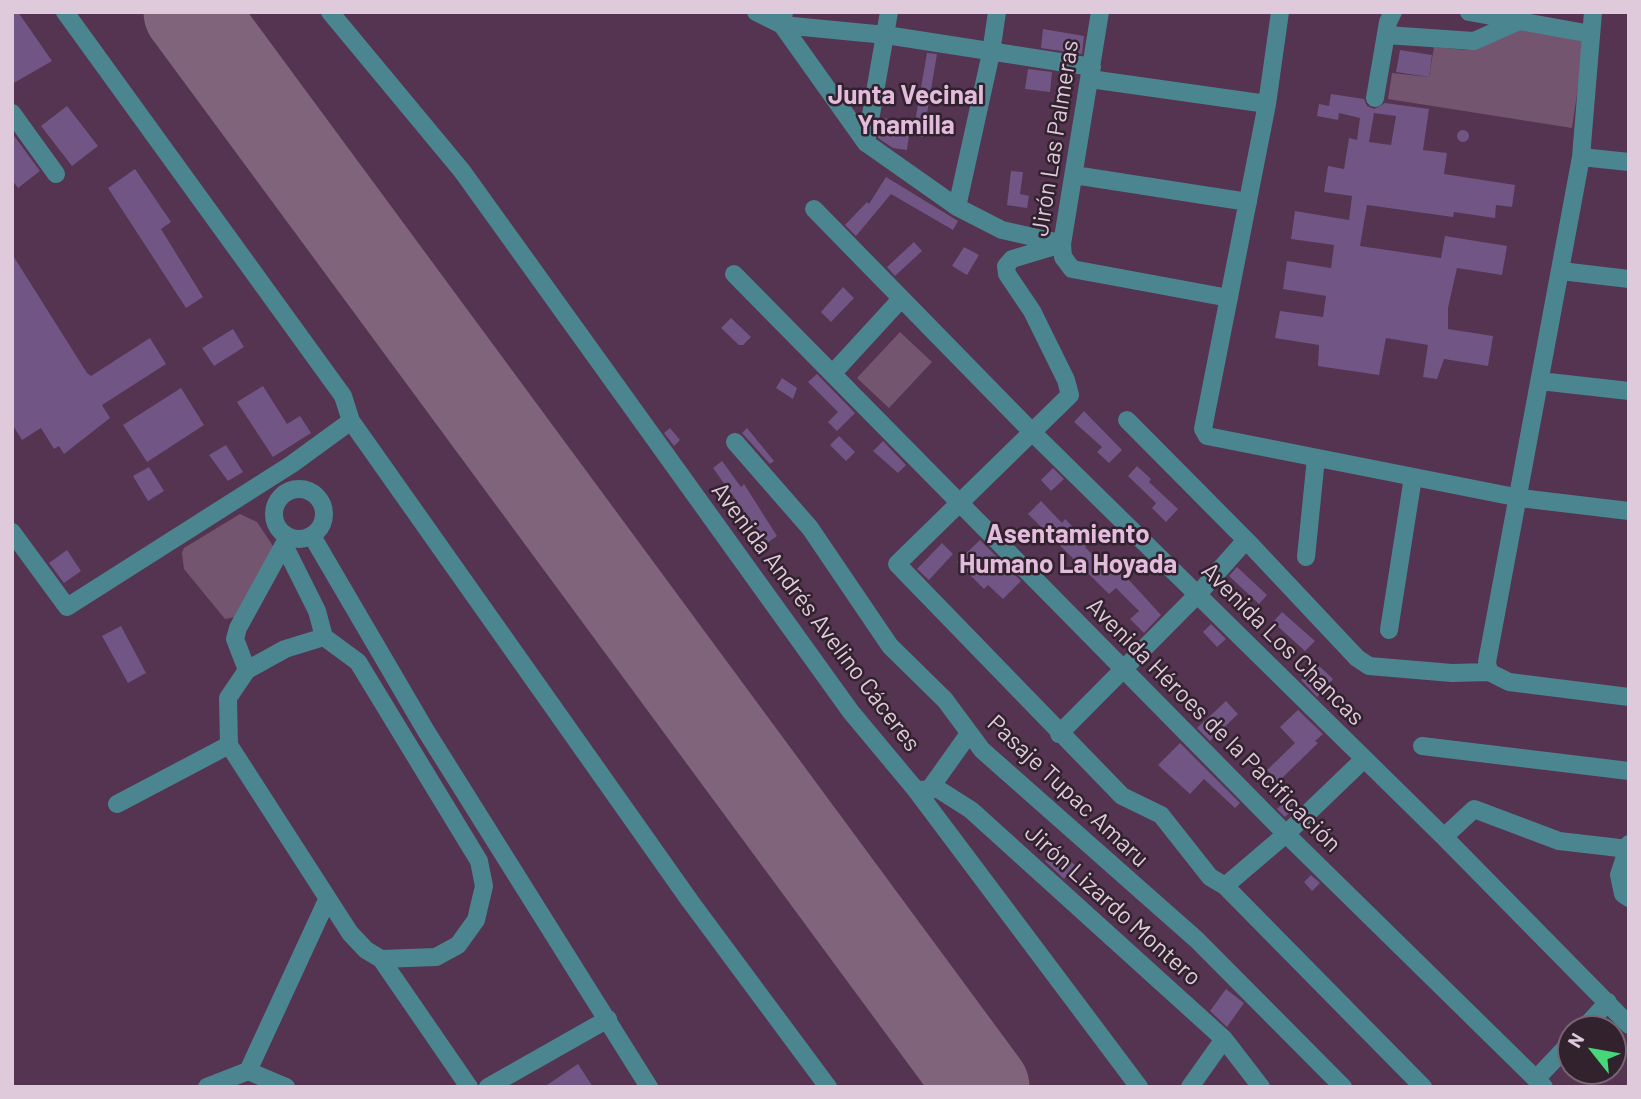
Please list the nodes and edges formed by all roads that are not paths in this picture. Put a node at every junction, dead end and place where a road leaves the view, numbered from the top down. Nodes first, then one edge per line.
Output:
1 (65, 12) edge
2 (330, 12) edge
3 (757, 12) edge
4 (889, 12) edge
5 (997, 12) edge
6 (1100, 12) edge
7 (1280, 12) edge
8 (1393, 12) edge
9 (1469, 12) edge
10 (1593, 12) edge
11 (783, 19) edge
12 (1519, 21) junction
13 (1386, 34) junction
14 (1591, 34) junction
15 (886, 35) junction
16 (991, 53) junction
17 (1091, 73) junction
18 (1375, 98) dead end
19 (1267, 104) junction
20 (12, 113) edge
21 (866, 143) junction
22 (1581, 157) junction
23 (1629, 162) edge
24 (56, 174) dead end
25 (1074, 176) junction
26 (1248, 202) junction
27 (957, 207) junction
28 (814, 209) dead end
29 (1062, 244) junction
30 (1561, 271) junction
31 (734, 274) dead end
32 (1629, 279) edge
33 (1229, 298) junction
34 (901, 299) junction
35 (833, 373) junction
36 (1540, 381) junction
37 (1629, 391) edge
38 (1127, 420) dead end
39 (351, 421) junction
40 (1034, 434) junction
41 (735, 442) dead end
42 (1316, 458) junction
43 (292, 464) junction
44 (1413, 477) junction
45 (252, 490) junction
46 (306, 490) junction
47 (1520, 498) junction
48 (961, 503) junction
49 (1629, 511) edge
50 (274, 516) junction
51 (12, 532) edge
52 (312, 536) junction
53 (1246, 540) junction
54 (286, 541) junction
55 (1306, 557) dead end
56 (1198, 594) junction
57 (1389, 630) dead end
58 (324, 637) junction
59 (1123, 668) junction
60 (247, 670) junction
61 (1489, 672) junction
62 (1629, 697) edge
63 (1059, 734) junction
64 (968, 735) junction
65 (229, 745) junction
66 (1422, 746) dead end
67 (1364, 759) junction
68 (1629, 771) edge
69 (923, 788) junction
70 (117, 804) dead end
71 (1286, 834) junction
72 (1444, 837) junction
73 (1628, 847) edge
74 (1225, 886) junction
75 (1626, 896) edge
76 (327, 900) junction
77 (381, 959) junction
78 (1608, 1002) junction
79 (1596, 1015) edge
80 (608, 1019) junction
81 (1629, 1025) edge
82 (1224, 1039) junction
83 (1557, 1061) edge
84 (248, 1071) junction
85 (1541, 1083) edge
86 (207, 1087) edge
87 (286, 1087) edge
88 (468, 1087) edge
89 (488, 1087) edge
90 (649, 1087) edge
91 (828, 1087) edge
92 (1139, 1087) edge
93 (1190, 1087) edge
94 (1261, 1087) edge
95 (1343, 1087) edge
96 (1423, 1087) edge

1 - 39 street
2 - 69 street, Avenida Andrés Avelino Cáceres
3 - 11 street
4 - 15 street
5 - 16 street
6 - 17 street, Jirón Las Palmeras
7 - 19 street
8 - 13 street
9 - 12 street
10 - 14 street
11 - 15 street
11 - 21 street
12 - 13 street
12 - 14 street
13 - 18 street
14 - 22 street
15 - 16 street
15 - 21 street
16 - 17 street
16 - 27 street
17 - 19 street
17 - 25 street, Jirón Las Palmeras
19 - 26 street
20 - 24 street
21 - 27 street
22 - 23 street
22 - 30 street
25 - 26 street
25 - 29 street, Jirón Las Palmeras
26 - 33 street
27 - 29 street
28 - 34 street, Avenida Los Chancas
29 - 33 street, Jirón Las Palmeras
29 - 40 street
30 - 32 street
30 - 36 street
31 - 35 street, Avenida Héroes de la Pacificación
33 - 42 street
34 - 35 street
34 - 40 street, Avenida Los Chancas
35 - 48 street, Avenida Héroes de la Pacificación
36 - 37 street
36 - 47 street
38 - 53 street
39 - 43 street
39 - 91 street
40 - 48 street
40 - 56 street, Avenida Los Chancas
41 - 64 street, Pasaje Tupac Amaru
42 - 44 street
42 - 55 street
43 - 45 street
43 - 46 street
44 - 47 street
44 - 57 street
45 - 50 street
45 - 51 street
46 - 50 street
46 - 52 street
47 - 49 street
47 - 61 street
48 - 59 street, Avenida Héroes de la Pacificación
48 - 63 street
50 - 54 street
52 - 54 street
52 - 80 street
53 - 56 street
53 - 61 street
54 - 58 street
54 - 60 street
56 - 59 street
56 - 67 street, Avenida Los Chancas
58 - 60 street
58 - 77 street
59 - 63 street
59 - 71 street, Avenida Héroes de la Pacificación
60 - 65 street
61 - 62 street
63 - 74 street
64 - 69 street
64 - 95 street, Pasaje Tupac Amaru
65 - 70 street
65 - 76 street
66 - 68 street
67 - 71 street
67 - 72 street, Avenida Los Chancas
69 - 82 street, Jirón Lizardo Montero
69 - 92 street, Avenida Andrés Avelino Cáceres
71 - 74 street
71 - 85 street, Avenida Héroes de la Pacificación
72 - 73 street
72 - 78 street, Avenida Los Chancas
73 - 75 street
74 - 96 street
76 - 77 street
76 - 84 street
77 - 88 street
78 - 79 street
78 - 81 street, Avenida Los Chancas
80 - 89 street
80 - 90 street
82 - 93 street
82 - 94 street, Jirón Lizardo Montero
83 - 85 street
84 - 86 street
84 - 87 street

